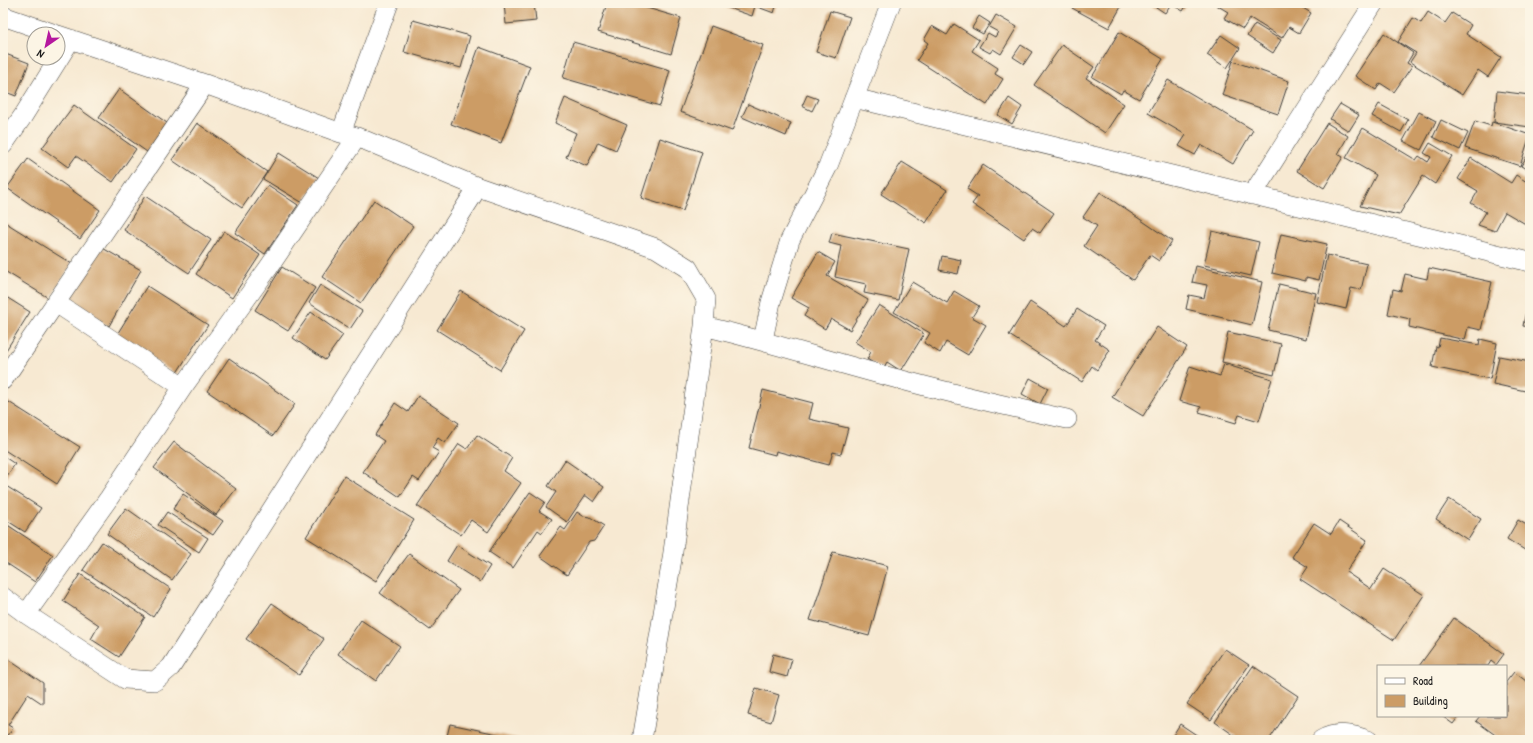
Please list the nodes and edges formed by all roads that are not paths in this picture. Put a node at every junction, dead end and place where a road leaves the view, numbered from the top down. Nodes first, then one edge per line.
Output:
1 (389, 3) edge
2 (891, 3) edge
3 (1374, 3) edge
4 (3, 16) edge
5 (32, 26) edge
6 (66, 38) edge
7 (47, 66) edge
8 (205, 84) junction
9 (854, 98) junction
10 (349, 135) junction
11 (3, 145) edge
12 (478, 187) junction
13 (1252, 195) junction
14 (1530, 262) edge
15 (56, 303) junction
16 (704, 326) junction
17 (763, 340) junction
18 (3, 380) edge
19 (182, 387) junction
20 (1067, 419) dead end
21 (3, 597) edge
22 (26, 614) junction
23 (642, 740) edge
24 (1321, 740) edge
25 (1368, 740) edge

1 - 10 street
2 - 9 street
3 - 13 street
4 - 5 street
6 - 8 street
7 - 11 street
8 - 10 street
8 - 15 street
9 - 13 street
9 - 17 street
10 - 12 street
10 - 19 street
12 - 16 street
12 - 22 street
13 - 14 street
15 - 18 street
15 - 19 street
16 - 17 street
16 - 23 street
17 - 20 street
19 - 22 street
21 - 22 street
24 - 25 street

